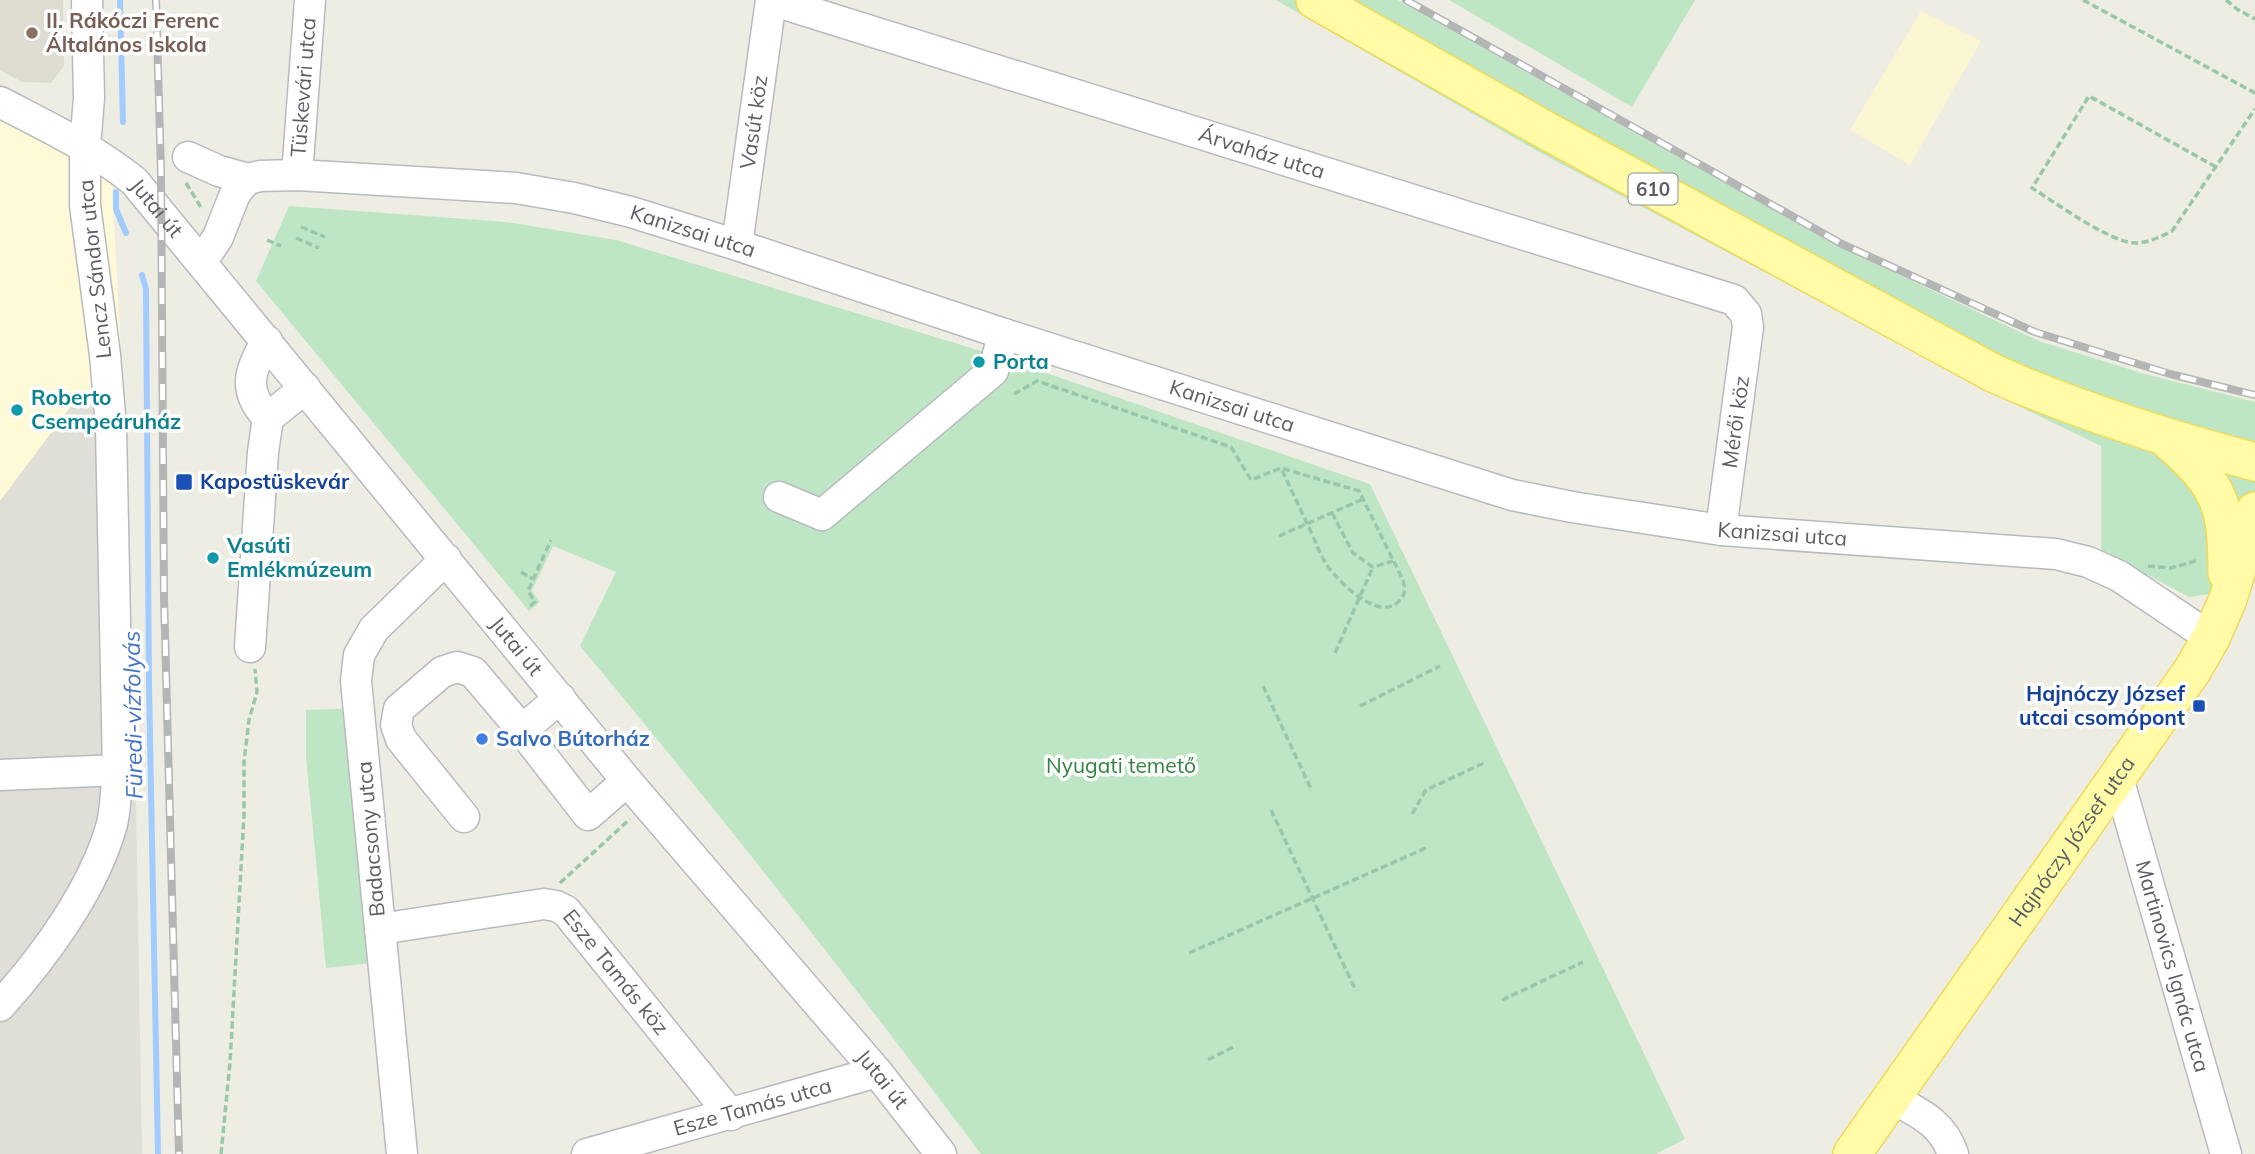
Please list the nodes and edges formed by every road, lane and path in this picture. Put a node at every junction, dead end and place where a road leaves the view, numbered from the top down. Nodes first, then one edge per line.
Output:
1 (87, 0) edge
2 (310, 0) edge
3 (771, 0) edge
4 (1315, 0) edge
5 (2083, 0) edge
6 (2226, 0) edge
7 (2255, 19) edge
8 (2255, 93) edge
9 (0, 102) edge
10 (2255, 109) edge
11 (85, 146) junction
12 (188, 157) dead end
13 (2216, 167) junction
14 (297, 175) junction
15 (248, 179) junction
16 (301, 227) dead end
17 (325, 237) dead end
18 (296, 238) dead end
19 (267, 240) dead end
20 (737, 245) junction
21 (281, 246) dead end
22 (319, 248) dead end
23 (202, 261) junction
24 (1746, 314) joint
25 (1004, 334) junction
26 (267, 341) junction
27 (305, 388) junction
28 (1014, 394) dead end
29 (268, 418) junction
30 (2166, 437) junction
31 (2255, 462) edge
32 (1281, 468) junction
33 (779, 497) dead end
34 (1363, 499) junction
35 (2255, 511) edge
36 (1332, 513) junction
37 (1307, 524) junction
38 (1721, 530) junction
39 (1279, 537) dead end
40 (551, 540) dead end
41 (2241, 552) edge
42 (446, 559) junction
43 (1394, 562) junction
44 (2143, 566) dead end
45 (1374, 567) junction
46 (522, 572) dead end
47 (533, 579) junction
48 (1359, 599) junction
49 (2228, 599) junction
50 (530, 606) dead end
51 (2211, 639) junction
52 (250, 647) joint
53 (1335, 653) dead end
54 (1440, 666) dead end
55 (1263, 686) dead end
56 (560, 698) junction
57 (1360, 706) dead end
58 (522, 730) junction
59 (1486, 762) dead end
60 (118, 770) junction
61 (0, 775) edge
62 (2118, 778) junction
63 (627, 781) junction
64 (1312, 791) dead end
65 (647, 804) junction
66 (1271, 810) dead end
67 (1412, 814) dead end
68 (464, 817) dead end
69 (1428, 847) dead end
70 (1313, 898) junction
71 (544, 904) junction
72 (380, 929) junction
73 (1189, 953) dead end
74 (1583, 962) dead end
75 (1356, 991) dead end
76 (1502, 1000) dead end
77 (0, 1006) edge
78 (1233, 1047) dead end
79 (1208, 1060) dead end
80 (877, 1072) junction
81 (1892, 1098) junction
82 (731, 1115) junction
83 (221, 1154) edge
84 (402, 1154) edge
85 (587, 1154) edge
86 (941, 1154) edge
87 (1852, 1154) edge
88 (1953, 1154) edge
89 (2227, 1154) edge

1 - 11 street, Lencz Sándor utca
2 - 14 street, Tüskevári utca
3 - 20 street, Vasút köz
3 - 24 street, Árvaház utca
4 - 30 main road, 610
5 - 8 path
6 - 7 path
9 - 11 street
10 - 13 path
11 - 23 street, Jutai út
11 - 60 street, Lencz Sándor utca
12 - 15 street, Kanizsai utca
13 - 13 path
14 - 15 street, Kanizsai utca
14 - 20 street, Kanizsai utca
15 - 23 street
16 - 17 path
18 - 22 path
19 - 21 path
20 - 25 street, Kanizsai utca
23 - 26 street, Jutai út
24 - 38 street, Mérői köz
25 - 33 street
25 - 38 street, Kanizsai utca
26 - 27 street, Jutai út
26 - 29 street
27 - 29 street
27 - 42 street, Jutai út
28 - 32 path
29 - 52 street
30 - 31 main road, 610
30 - 41 main road
32 - 34 path
32 - 37 path
34 - 36 path
34 - 43 path
35 - 49 main road, Hajnóczy József utca
36 - 37 path
36 - 45 path
37 - 39 path
37 - 48 path
38 - 51 street, Kanizsai utca
40 - 47 path
41 - 44 path
41 - 49 main road
42 - 56 street, Jutai út
42 - 72 street, Badacsony utca
43 - 45 path
43 - 48 path
45 - 48 path
46 - 47 path
47 - 50 path
48 - 53 path
49 - 51 main road, Hajnóczy József utca
51 - 62 main road, Hajnóczy József utca
52 - 83 path
54 - 57 path
55 - 64 path
56 - 58 street
56 - 63 street, Jutai út
58 - 63 street
58 - 68 street
59 - 67 path
60 - 61 street
60 - 77 street, Lencz Sándor utca
62 - 81 main road, Hajnóczy József utca
62 - 89 street, Martinovics Ignác utca
63 - 65 street, Jutai út
65 - 71 path
65 - 80 street, Jutai út
66 - 70 path
69 - 70 path
70 - 73 path
70 - 75 path
71 - 72 street, Esze Tamás köz
71 - 82 street, Esze Tamás köz
72 - 84 street, Badacsony utca
74 - 76 path
78 - 79 path
80 - 82 street, Esze Tamás utca
80 - 86 street, Jutai út
81 - 87 main road, Hajnóczy József utca
81 - 88 street
82 - 85 street, Esze Tamás utca

